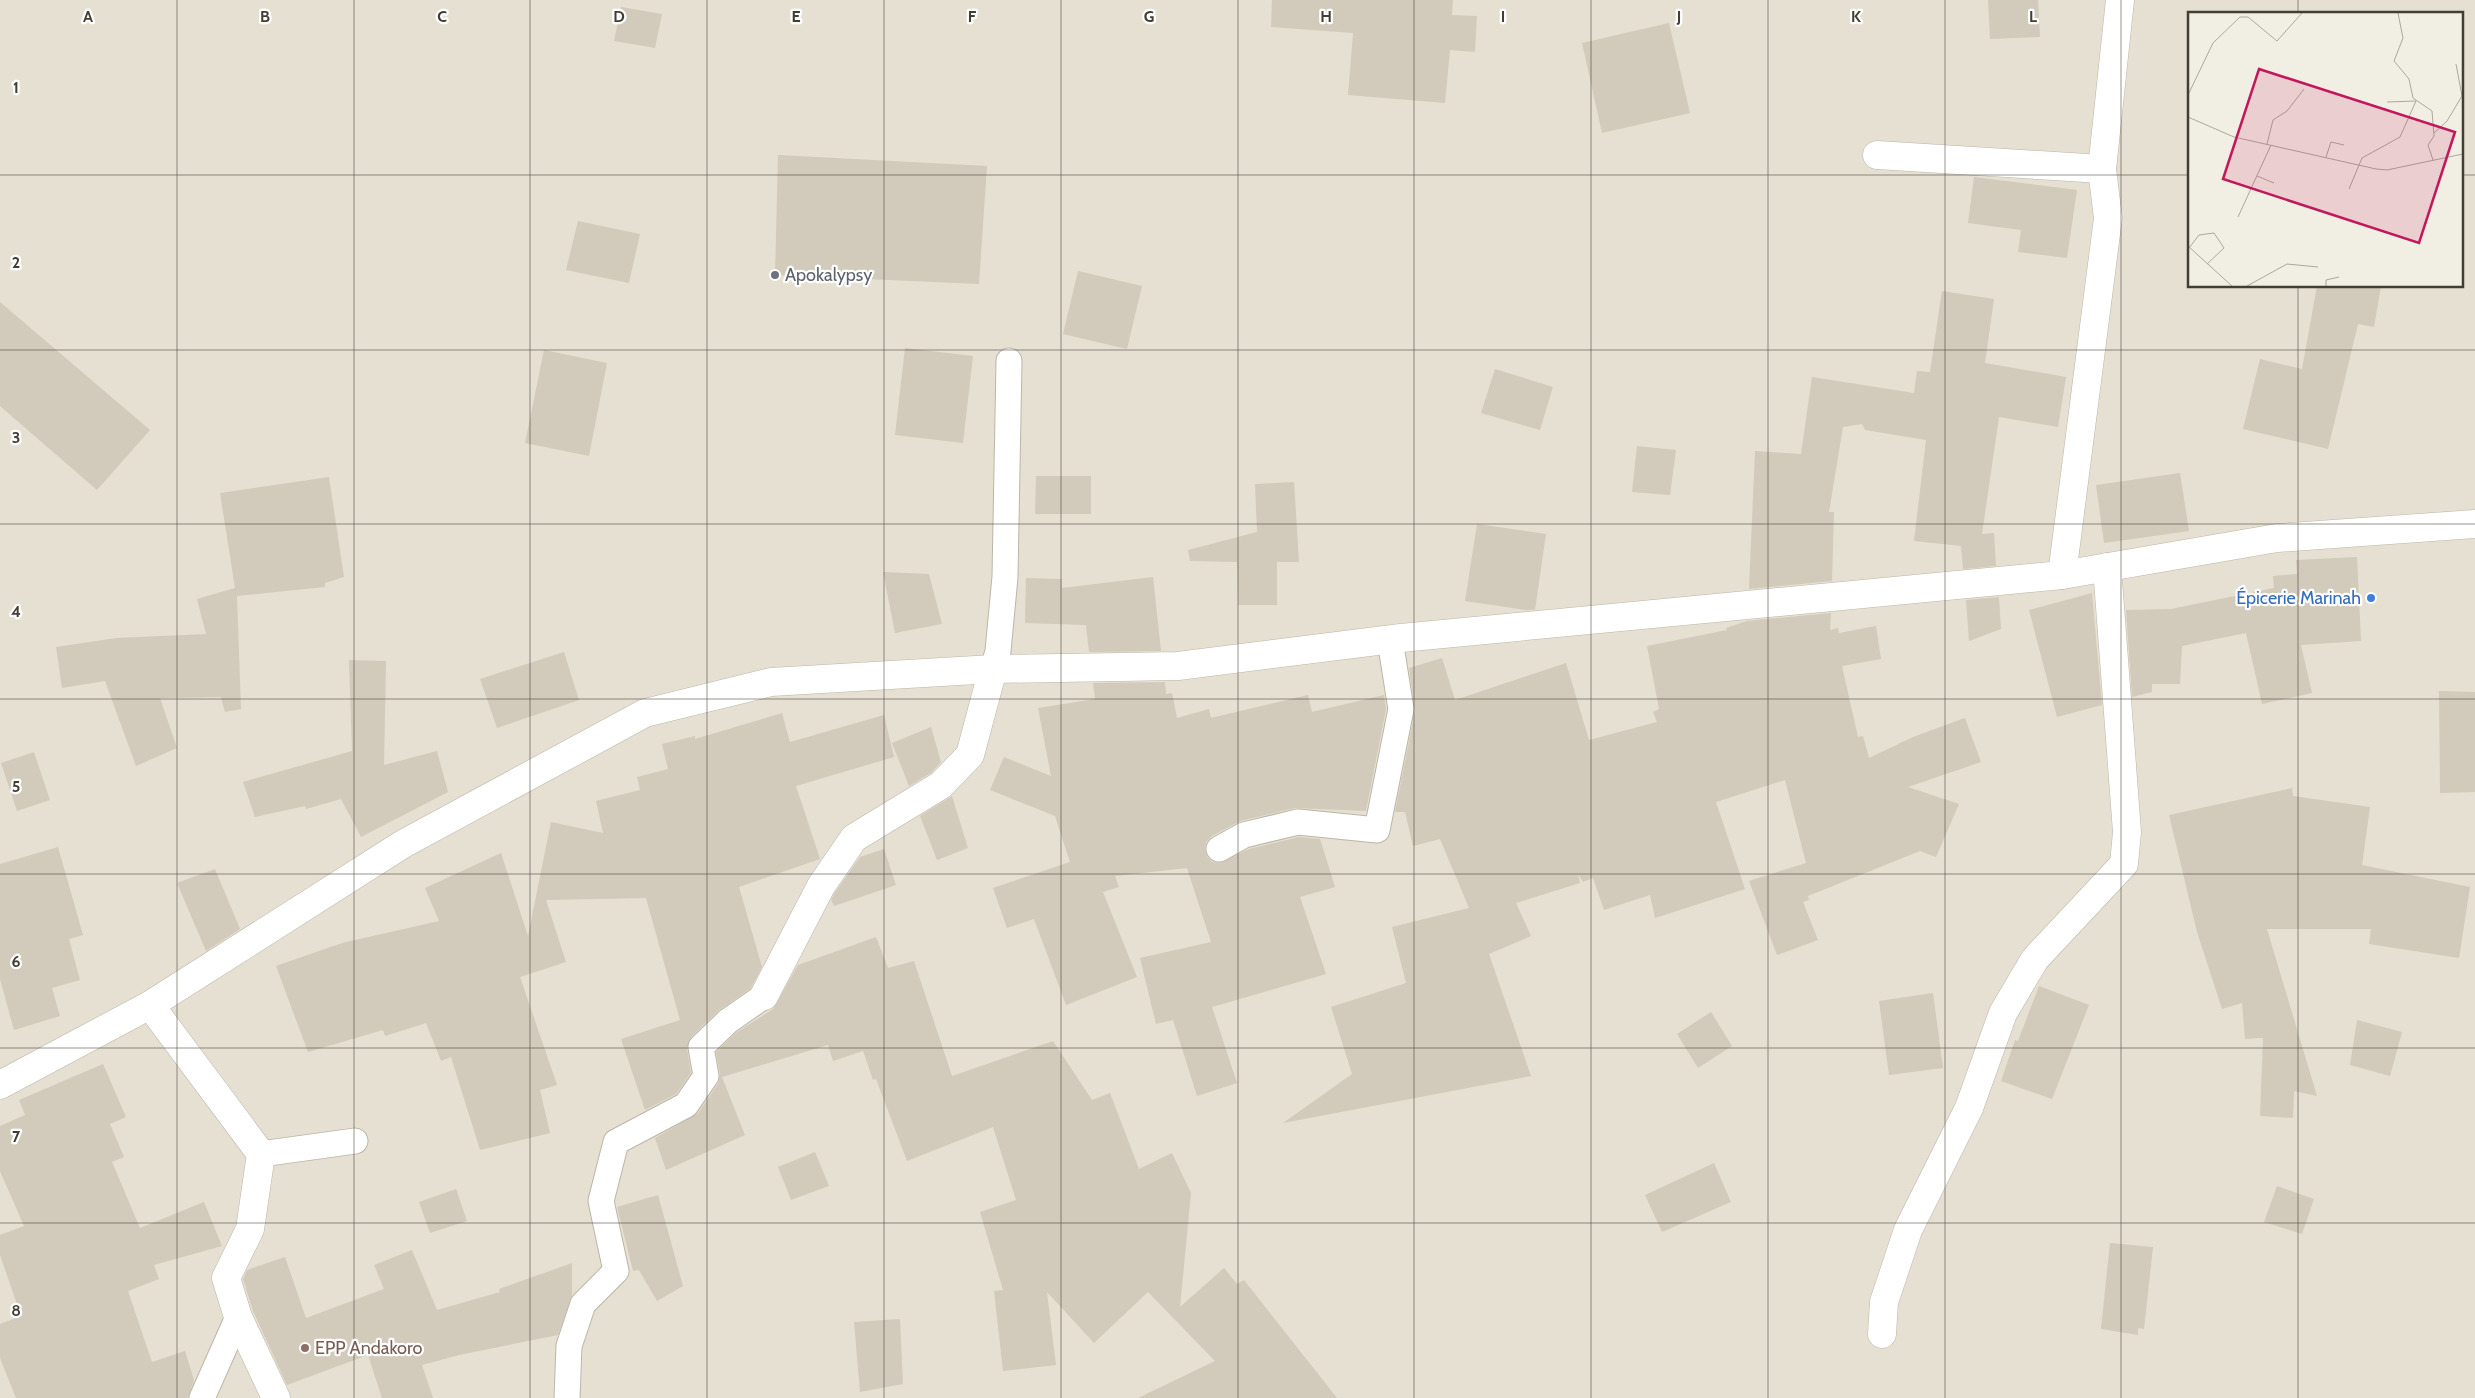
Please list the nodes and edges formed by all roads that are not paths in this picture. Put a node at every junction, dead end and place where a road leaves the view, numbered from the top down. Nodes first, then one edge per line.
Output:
1 (2120, 0) edge
2 (1877, 155) dead end
3 (2102, 169) junction
4 (1009, 361) dead end
5 (2475, 524) edge
6 (2107, 567) junction
7 (2062, 575) junction
8 (1390, 640) junction
9 (992, 669) junction
10 (1219, 849) dead end
11 (764, 996) joint
12 (150, 1006) junction
13 (0, 1085) edge
14 (355, 1141) dead end
15 (261, 1154) junction
16 (238, 1317) junction
17 (1882, 1334) dead end
18 (202, 1398) edge
19 (276, 1398) edge
20 (567, 1398) edge

1 - 3 street
2 - 3 street
3 - 7 street
4 - 9 lane
5 - 6 street
6 - 7 street
6 - 17 street
7 - 8 street
8 - 9 street
8 - 10 lane
9 - 11 street
9 - 12 street
11 - 20 lane
12 - 13 street
12 - 15 street
14 - 15 lane
15 - 16 street
16 - 18 lane
16 - 19 street

